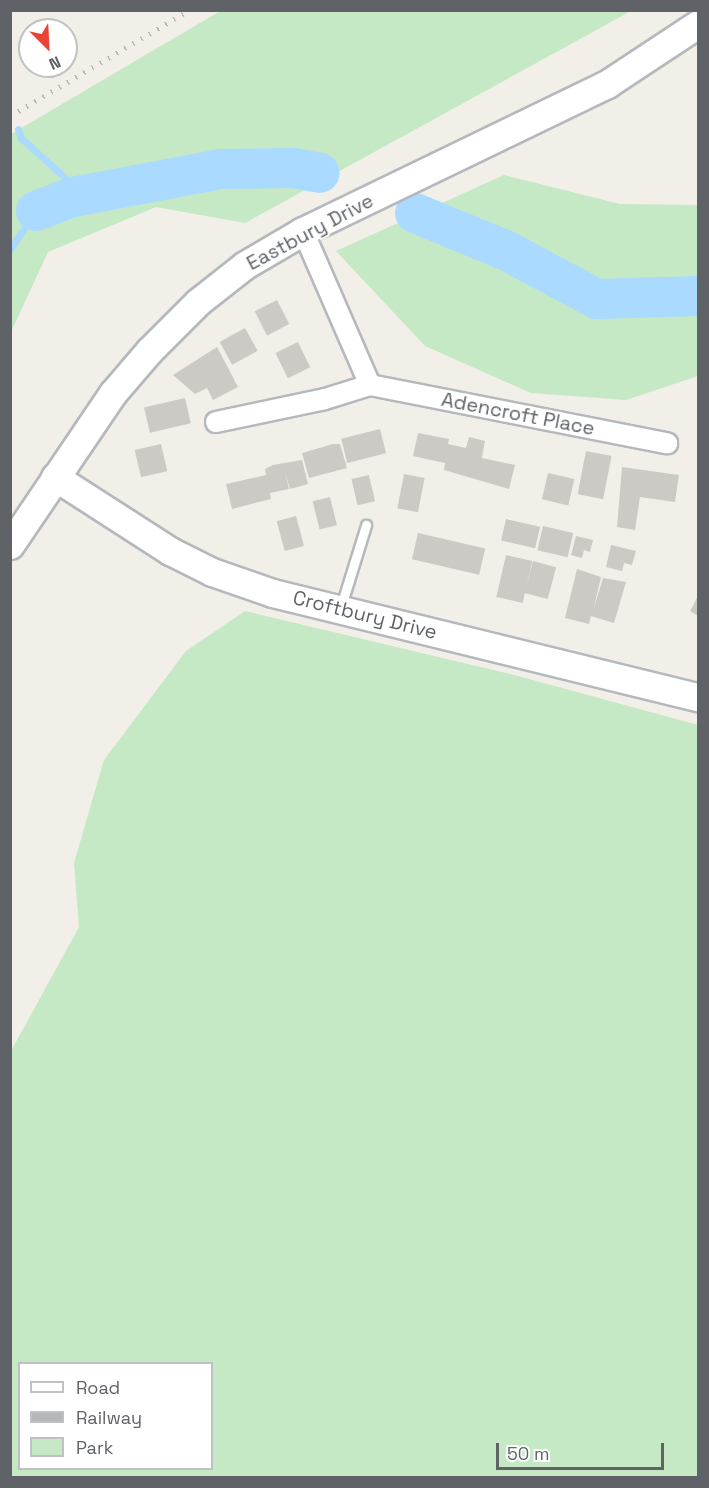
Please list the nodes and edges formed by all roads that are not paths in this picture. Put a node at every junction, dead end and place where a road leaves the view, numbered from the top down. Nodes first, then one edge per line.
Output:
1 (699, 24) edge
2 (303, 231) junction
3 (370, 385) junction
4 (216, 422) dead end
5 (667, 443) dead end
6 (55, 477) junction
7 (366, 525) dead end
8 (10, 545) edge
9 (340, 609) junction
10 (699, 697) edge

1 - 2 street, Eastbury Drive
2 - 3 street
2 - 6 street, Eastbury Drive
3 - 4 street, Adencroft Place
3 - 5 street, Adencroft Place
6 - 8 street, Eastbury Drive
6 - 9 street, Croftbury Drive
7 - 9 lane
9 - 10 street, Croftbury Drive

